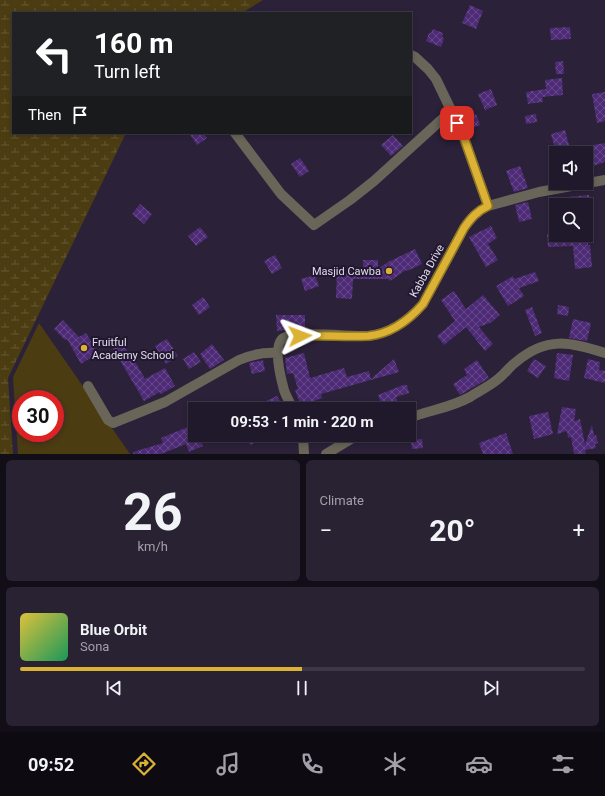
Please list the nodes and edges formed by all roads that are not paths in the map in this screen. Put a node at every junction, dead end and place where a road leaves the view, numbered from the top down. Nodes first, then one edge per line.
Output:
1 (412, 56) edge
2 (451, 111) junction
3 (236, 134) edge
4 (605, 180) edge
5 (488, 206) junction
6 (277, 352) junction
7 (605, 353) edge
8 (88, 386) dead end
9 (290, 402) edge
10 (416, 416) edge
11 (303, 442) edge
12 (346, 442) edge
13 (304, 454) edge
14 (326, 454) edge

1 - 2 street
2 - 3 street
2 - 5 street
4 - 5 street, Kabba Drive
5 - 6 street, Kabba Drive
6 - 8 street
6 - 9 street
7 - 10 street
11 - 13 street
12 - 14 street

